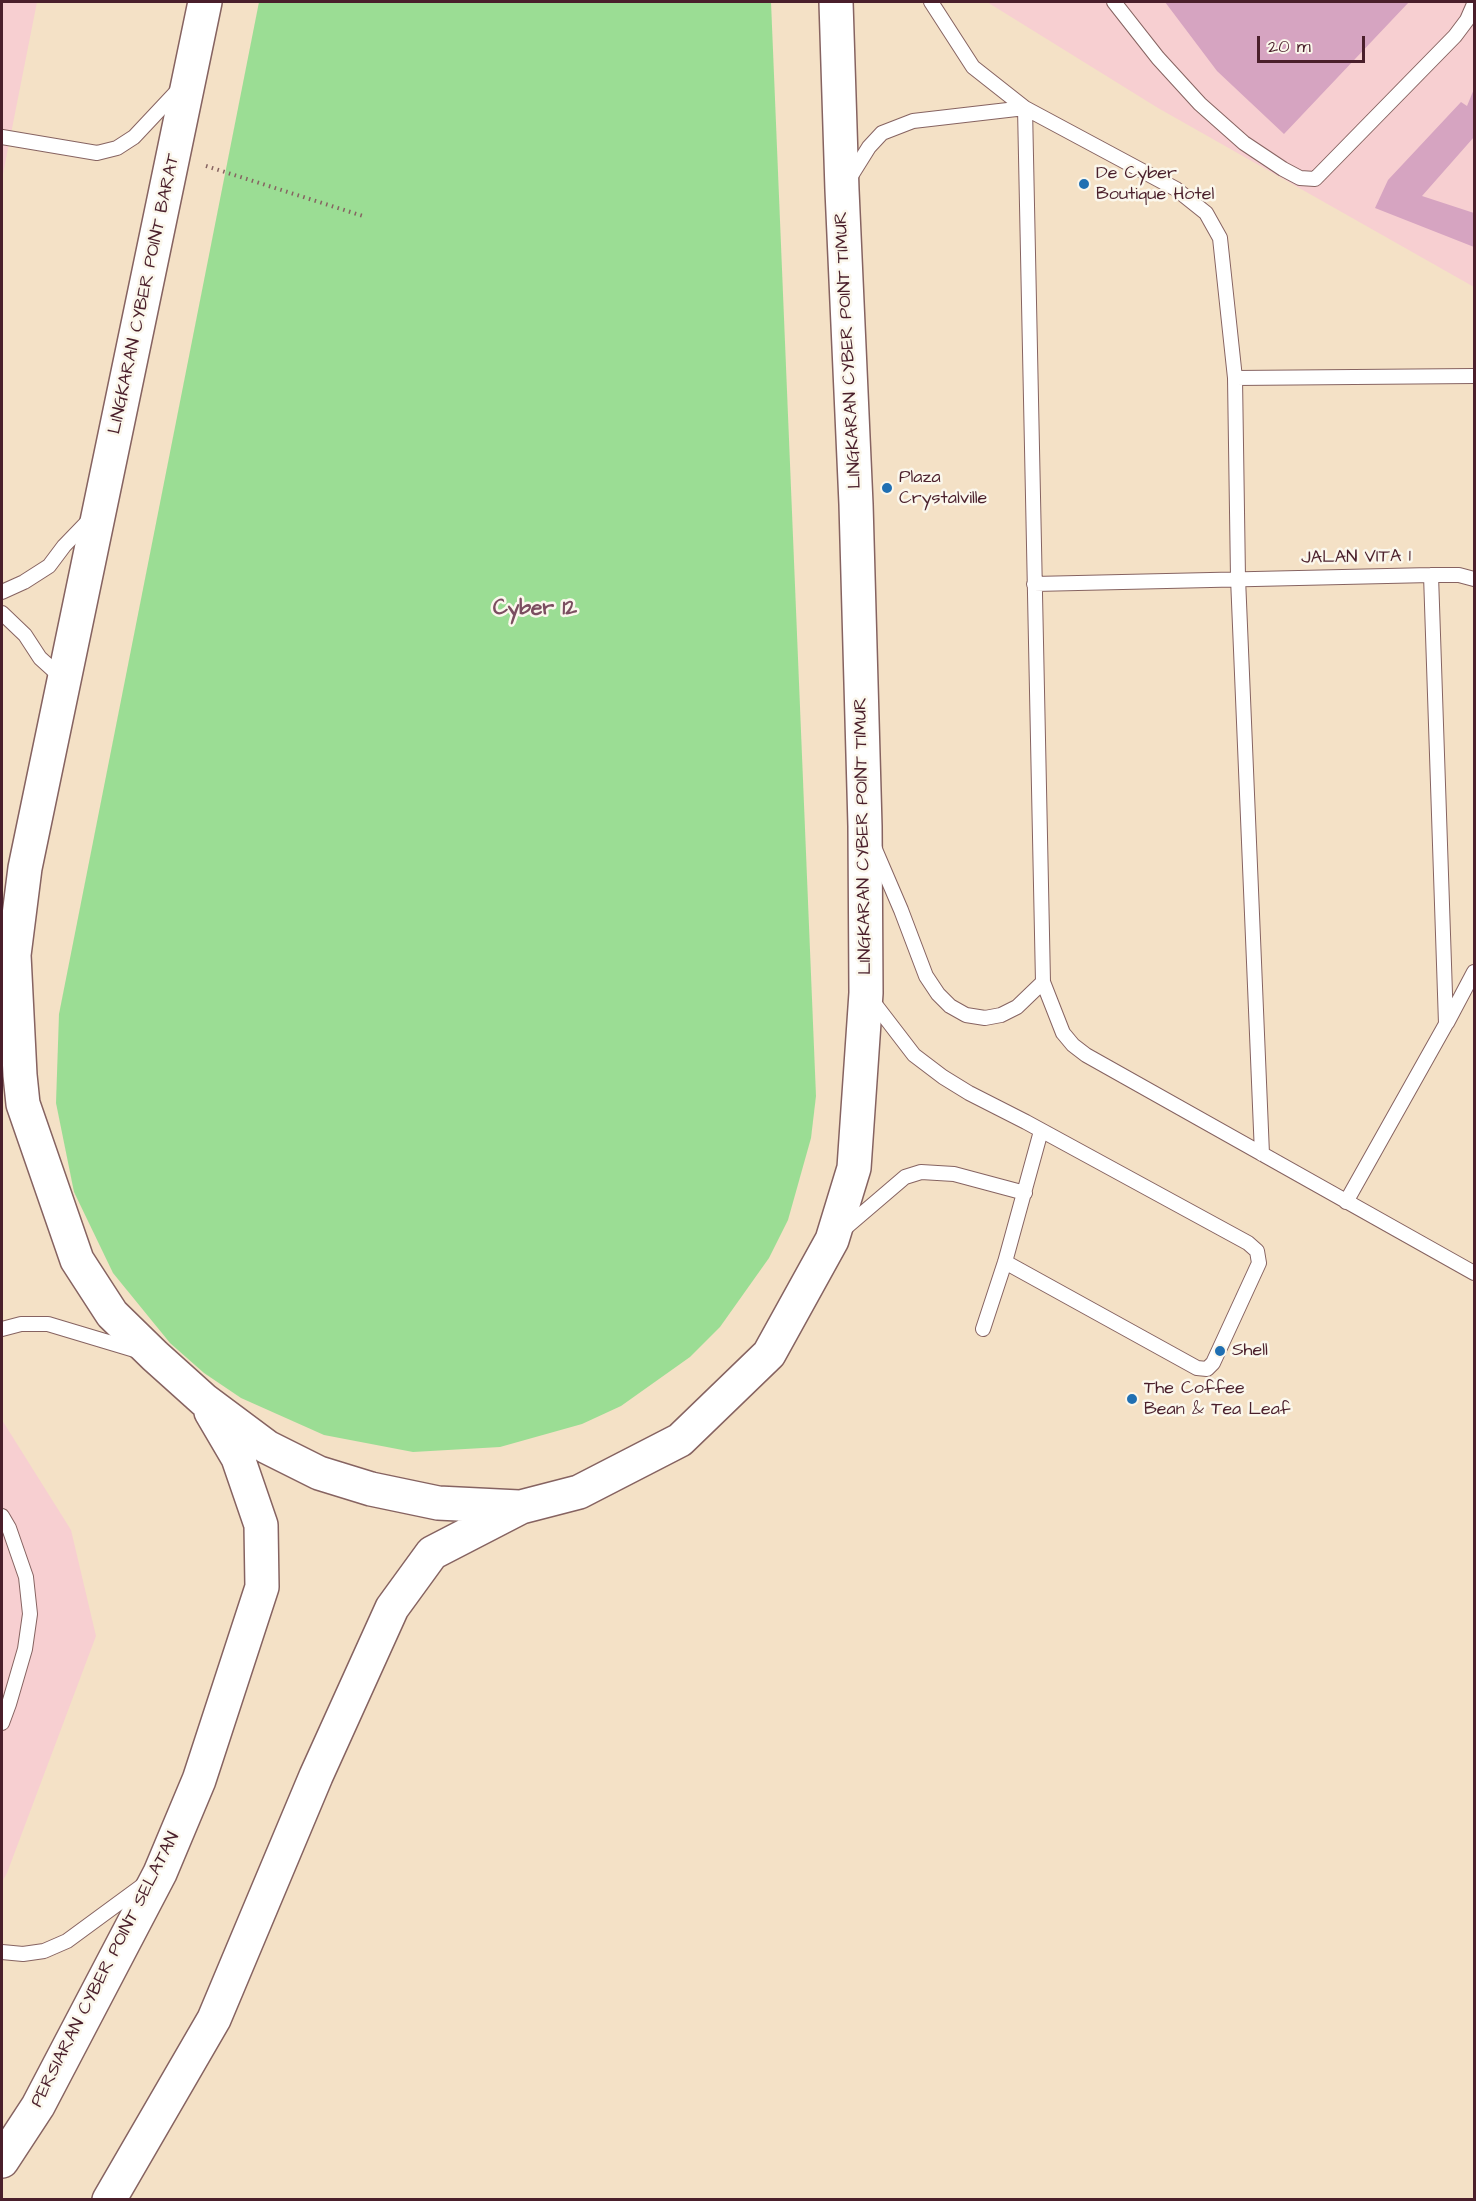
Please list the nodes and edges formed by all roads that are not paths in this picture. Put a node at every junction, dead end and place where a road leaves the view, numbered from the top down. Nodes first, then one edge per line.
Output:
1 (836, 2) edge
2 (931, 2) edge
3 (1114, 2) edge
4 (1474, 4) edge
5 (198, 11) edge
6 (189, 78) junction
7 (1024, 108) junction
8 (2, 137) edge
9 (842, 190) junction
10 (1474, 375) edge
11 (1235, 378) junction
12 (100, 509) junction
13 (1431, 575) junction
14 (1238, 578) junction
15 (1474, 579) edge
16 (1034, 584) junction
17 (2, 592) edge
18 (2, 613) edge
19 (64, 680) junction
20 (865, 826) junction
21 (10, 934) edge
22 (1474, 972) edge
23 (1042, 982) junction
24 (866, 993) junction
25 (1446, 1024) junction
26 (11, 1070) edge
27 (1041, 1131) junction
28 (1262, 1154) junction
29 (1025, 1193) junction
30 (1346, 1202) junction
31 (832, 1240) junction
32 (1005, 1262) junction
33 (1474, 1273) edge
34 (2, 1329) edge
35 (983, 1329) dead end
36 (154, 1356) junction
37 (204, 1400) junction
38 (521, 1508) junction
39 (2, 1516) edge
40 (2, 1723) edge
41 (160, 1873) junction
42 (2, 1952) edge
43 (5, 2150) edge
44 (109, 2199) edge

1 - 9 main road, LINGKARAN CYBER POINT TIMUR
2 - 7 lane
3 - 4 lane
5 - 6 main road, LINGKARAN CYBER POINT BARAT
6 - 8 lane, LINGKARAN CYBER POINT BARAT
6 - 12 main road, LINGKARAN CYBER POINT BARAT
7 - 9 lane
7 - 11 lane
7 - 16 lane
9 - 20 main road, LINGKARAN CYBER POINT TIMUR
10 - 11 lane
11 - 14 lane
12 - 17 lane
12 - 19 main road, LINGKARAN CYBER POINT BARAT
13 - 14 lane, JALAN VITA 1
13 - 15 lane, JALAN VITA 1
13 - 25 lane
14 - 16 lane, JALAN VITA 1
14 - 28 lane
16 - 23 lane
18 - 19 lane
19 - 21 main road, LINGKARAN CYBER POINT BARAT
20 - 23 lane
20 - 24 main road, LINGKARAN CYBER POINT TIMUR
21 - 26 main road, LINGKARAN CYBER POINT BARAT
22 - 25 lane
23 - 28 lane
24 - 27 lane
24 - 31 main road, LINGKARAN CYBER POINT TIMUR
25 - 30 lane
26 - 36 main road, LINGKARAN CYBER POINT BARAT
27 - 29 lane
27 - 32 lane
28 - 30 lane
29 - 31 lane
29 - 32 lane
30 - 33 lane
31 - 38 main road, LINGKARAN CYBER POINT TIMUR
32 - 35 lane
34 - 36 lane
36 - 37 main road, LINGKARAN CYBER POINT BARAT
37 - 38 main road
37 - 41 main road, PERSIARAN CYBER POINT SELATAN
38 - 44 main road
39 - 40 lane
41 - 42 lane
41 - 43 main road, PERSIARAN CYBER POINT SELATAN

